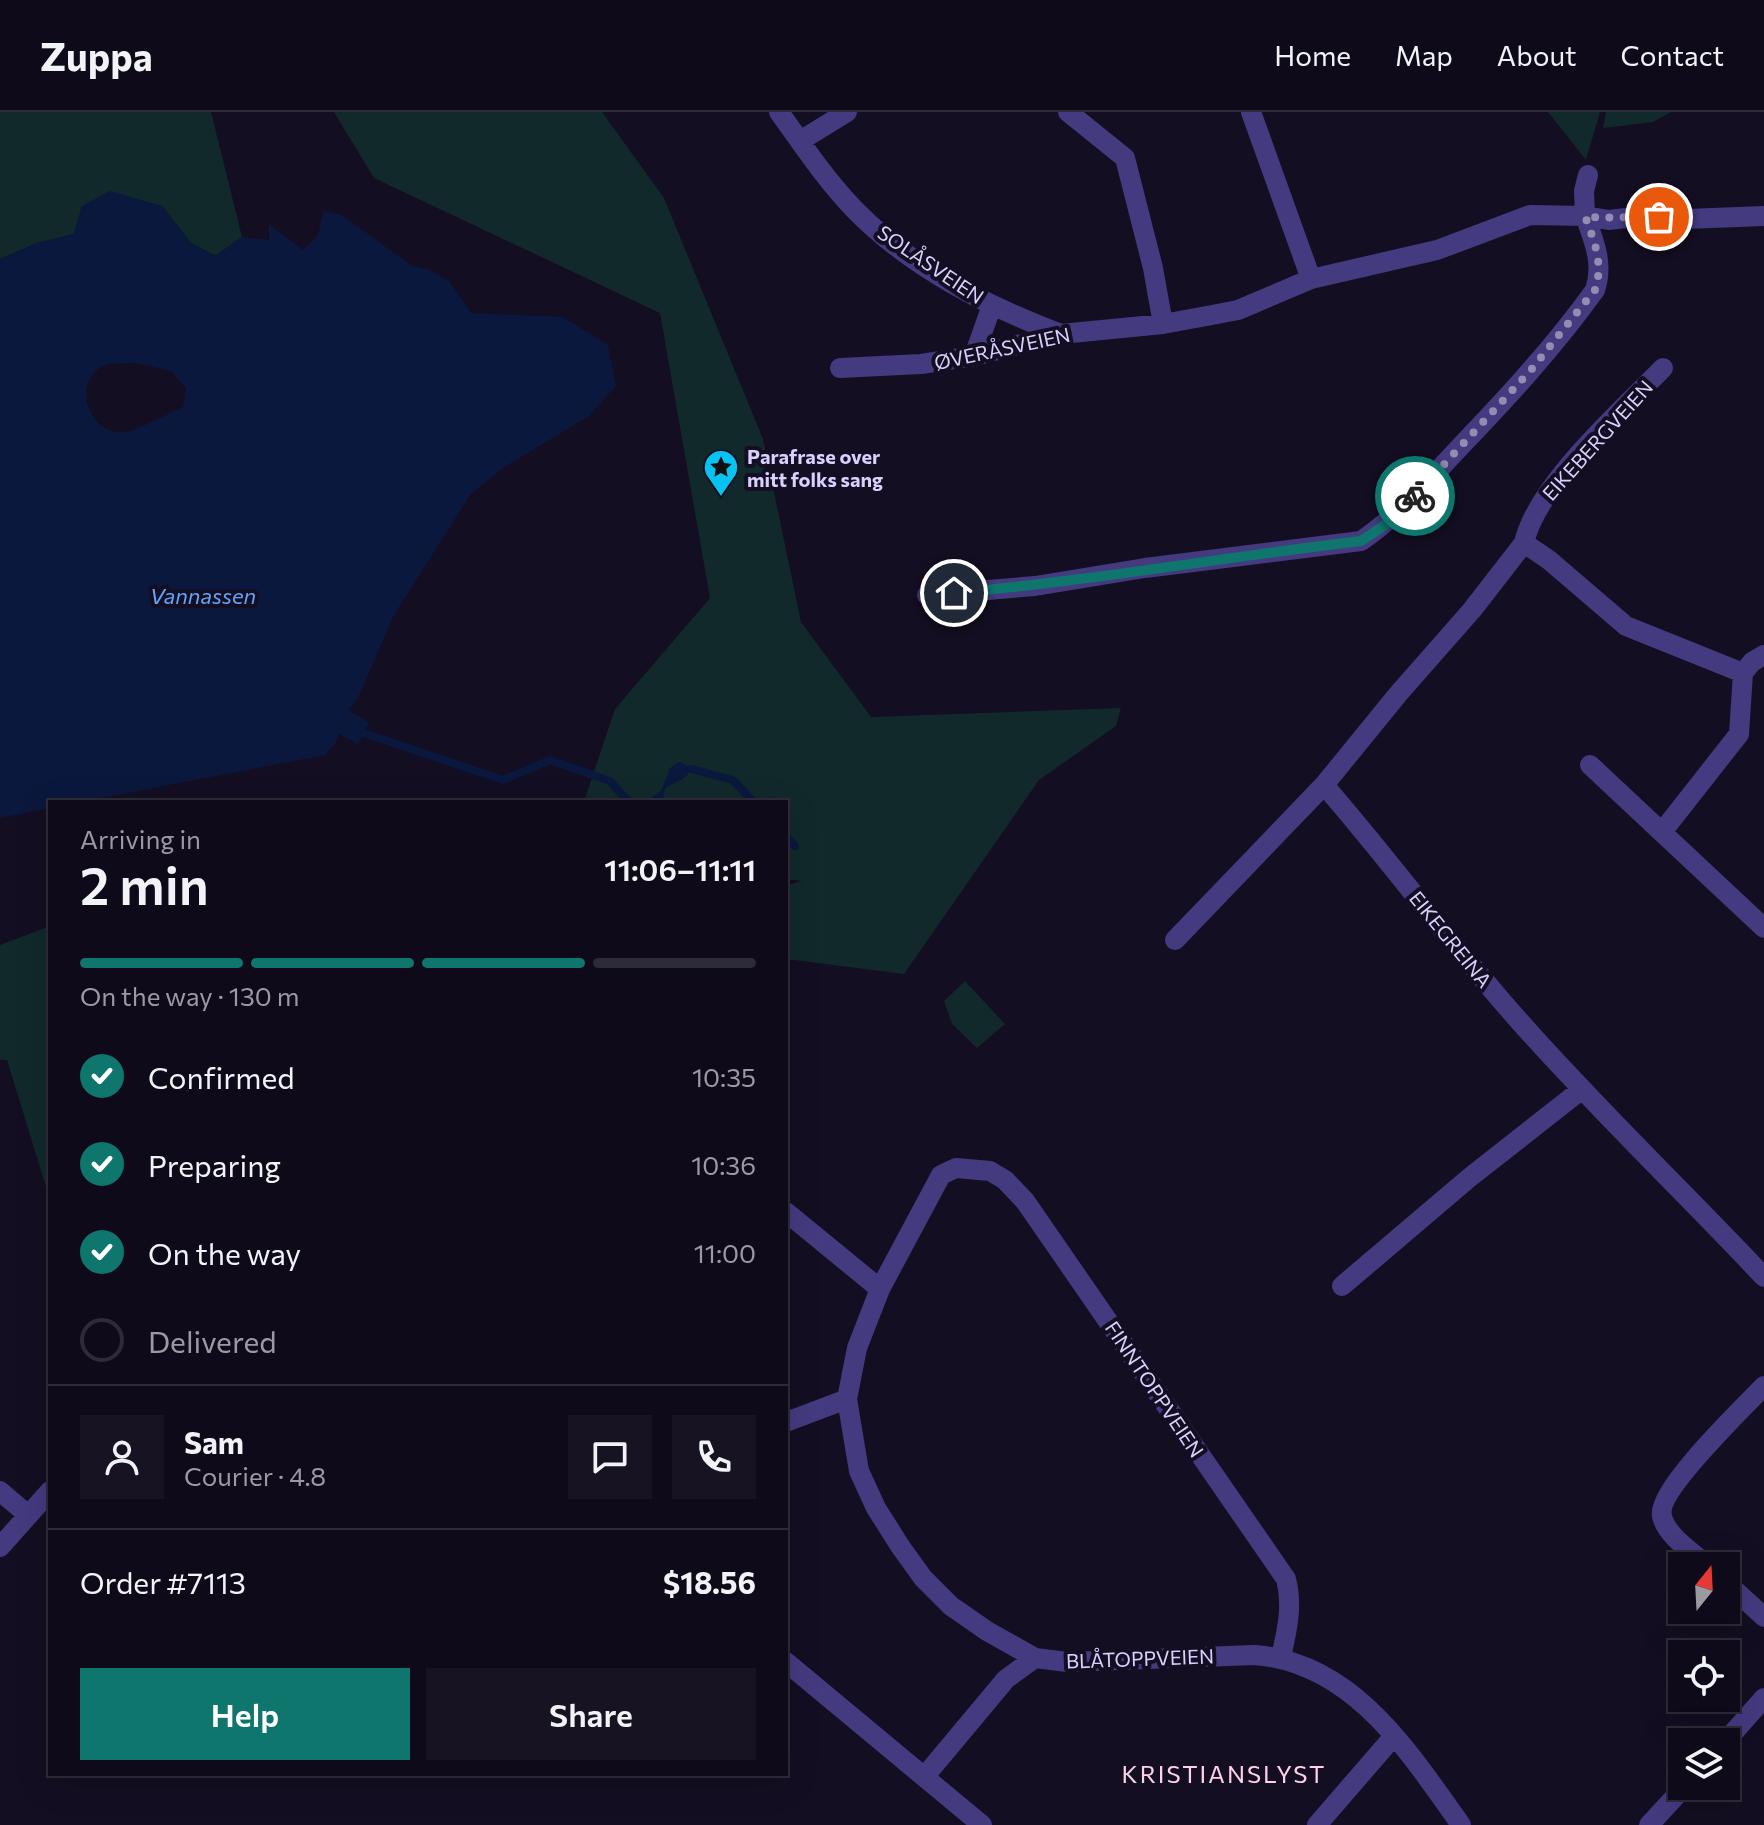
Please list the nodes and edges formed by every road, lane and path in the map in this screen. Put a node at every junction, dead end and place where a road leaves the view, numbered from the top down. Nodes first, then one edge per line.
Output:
1 (779, 112) edge
2 (847, 112) edge
3 (1068, 112) edge
4 (1251, 112) edge
5 (800, 141) junction
6 (1588, 175) dead end
7 (1585, 216) junction
8 (1764, 216) edge
9 (1311, 279) junction
10 (992, 305) junction
11 (1163, 324) junction
12 (1061, 334) junction
13 (974, 356) junction
14 (840, 368) dead end
15 (1663, 368) dead end
16 (1524, 543) junction
17 (927, 595) dead end
18 (1764, 655) edge
19 (1743, 673) junction
20 (1590, 765) dead end
21 (1324, 785) junction
22 (1662, 832) junction
23 (1764, 928) edge
24 (1175, 940) dead end
25 (1581, 1090) junction
26 (956, 1168) joint
27 (788, 1214) edge
28 (1764, 1277) edge
29 (1342, 1286) dead end
30 (880, 1289) junction
31 (1764, 1386) edge
32 (847, 1399) junction
33 (788, 1421) edge
34 (0, 1491) edge
35 (48, 1493) edge
36 (27, 1514) junction
37 (0, 1547) edge
38 (1693, 1552) edge
39 (1740, 1595) edge
40 (1764, 1617) edge
41 (1281, 1657) junction
42 (1035, 1658) junction
43 (788, 1664) edge
44 (1764, 1698) edge
45 (1737, 1728) edge
46 (1394, 1736) junction
47 (925, 1776) junction
48 (1672, 1800) edge
49 (982, 1825) edge
50 (1317, 1825) edge
51 (1461, 1825) edge
52 (1649, 1825) edge

1 - 5 street, SOLÅSVEIEN
2 - 5 street
3 - 11 street
4 - 9 street
5 - 10 street, SOLÅSVEIEN
6 - 7 street
7 - 8 street, ØVERÅSVEIEN
7 - 9 street, ØVERÅSVEIEN
7 - 17 street
9 - 11 street, ØVERÅSVEIEN
10 - 12 street, SOLÅSVEIEN
10 - 13 street, SOLÅSVEIEN
11 - 12 street, ØVERÅSVEIEN
12 - 13 street, ØVERÅSVEIEN
13 - 14 street, ØVERÅSVEIEN
15 - 16 street, EIKEBERGVEIEN
16 - 19 street
16 - 21 street
18 - 19 street
19 - 22 street
20 - 22 street
21 - 24 street
21 - 25 street, EIKEGREINA
22 - 23 street
25 - 28 street, EIKEGREINA
25 - 29 street
26 - 30 street, BLÅTOPPVEIEN
26 - 41 street, FINNTOPPVEIEN
27 - 30 street
30 - 32 street, BLÅTOPPVEIEN
31 - 38 street
32 - 33 street
32 - 42 street, BLÅTOPPVEIEN
34 - 36 street
35 - 36 street
36 - 37 street
39 - 40 street
41 - 42 street, BLÅTOPPVEIEN
41 - 46 street, BLÅTOPPVEIEN
42 - 47 street
43 - 47 street
44 - 45 street
46 - 50 street
46 - 51 street, BLÅTOPPVEIEN
47 - 49 street
48 - 52 street

